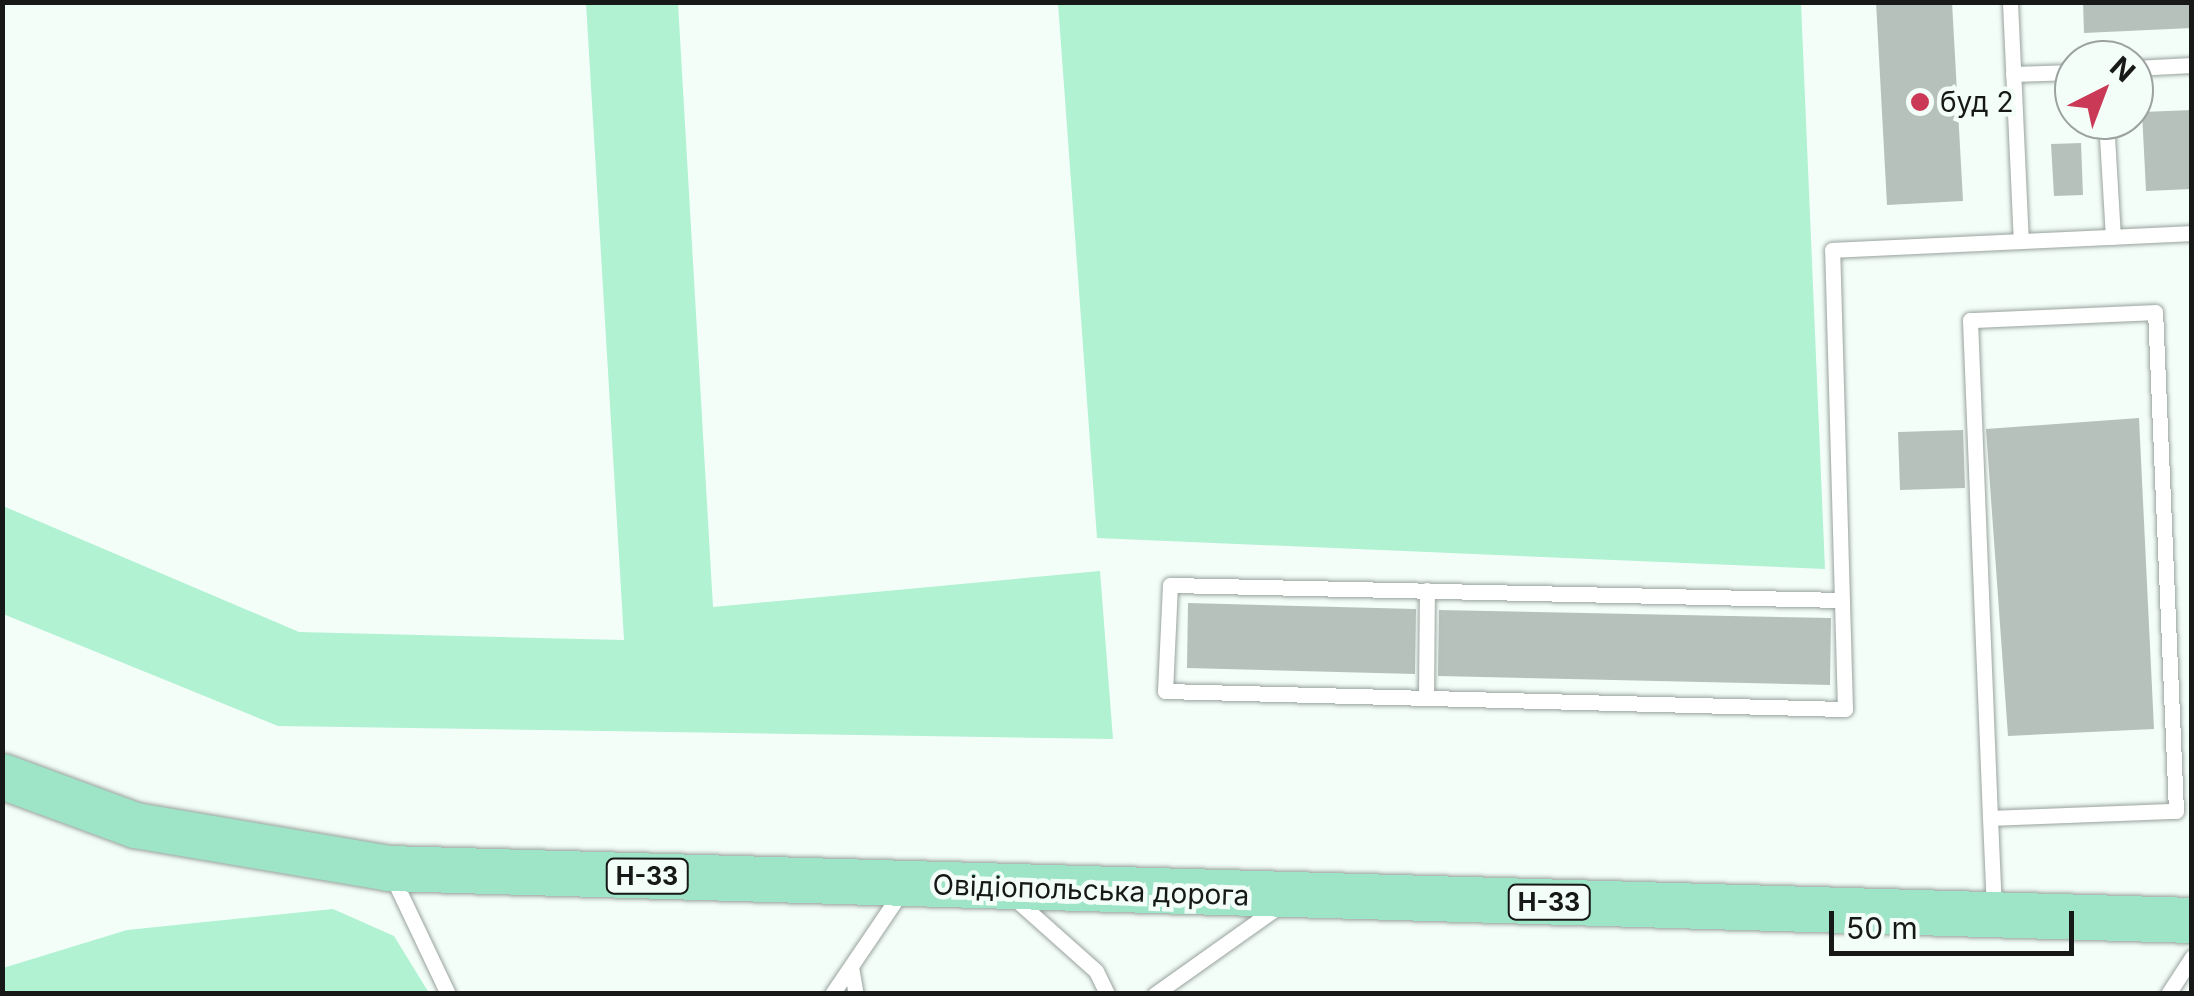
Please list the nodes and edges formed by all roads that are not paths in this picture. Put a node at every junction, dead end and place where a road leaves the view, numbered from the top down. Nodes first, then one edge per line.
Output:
1 (2010, 2) edge
2 (2192, 65) edge
3 (2154, 67) edge
4 (2054, 73) edge
5 (2013, 74) junction
6 (2107, 140) edge
7 (2192, 233) edge
8 (2113, 237) junction
9 (2021, 241) junction
10 (1427, 590) junction
11 (1842, 600) junction
12 (1426, 698) junction
13 (2, 776) edge
14 (1990, 818) junction
15 (388, 868) junction
16 (906, 884) junction
17 (1002, 887) junction
18 (1296, 895) junction
19 (1994, 914) junction
20 (2192, 920) edge
21 (2192, 957) edge
22 (851, 966) junction
23 (448, 994) edge
24 (832, 994) edge
25 (856, 994) edge
26 (1107, 994) edge
27 (1155, 994) edge
28 (2168, 994) edge

1 - 5 lane
2 - 3 lane
4 - 5 lane
5 - 9 lane
6 - 8 lane
7 - 8 lane
8 - 9 lane
9 - 11 lane
10 - 11 lane
10 - 12 lane
10 - 12 lane
11 - 12 lane
13 - 15 main road, Овідіопольська дорога
14 - 14 lane
14 - 19 lane
15 - 16 main road, Овідіопольська дорога / Н-33
15 - 23 lane
16 - 17 main road, Овідіопольська дорога / Н-33
16 - 22 lane
17 - 18 main road, Овідіопольська дорога / Н-33
17 - 26 lane
18 - 19 main road, Овідіопольська дорога / Н-33
18 - 27 lane
19 - 20 main road, Овідіопольська дорога / Н-33
21 - 28 lane
22 - 24 lane
22 - 25 lane

